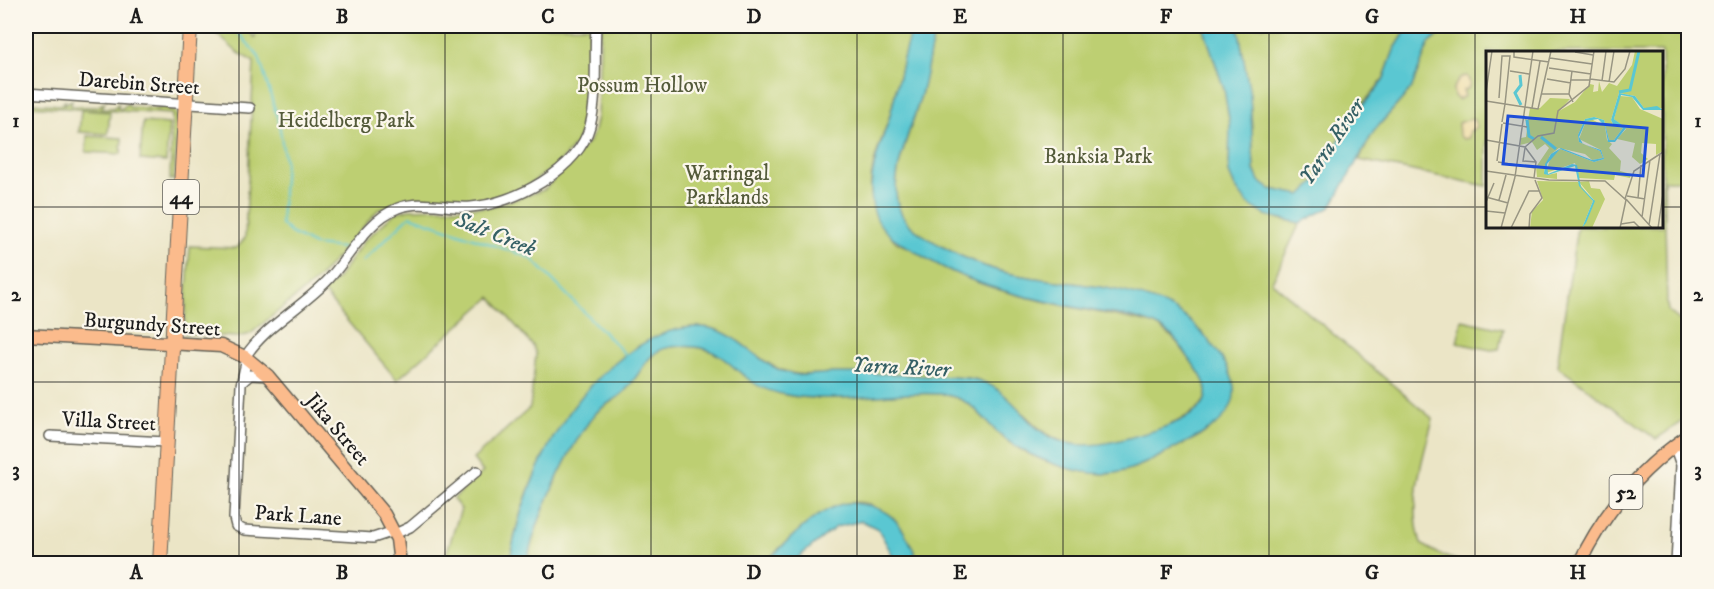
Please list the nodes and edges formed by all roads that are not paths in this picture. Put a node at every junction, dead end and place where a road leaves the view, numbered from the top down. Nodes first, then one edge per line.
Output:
1 (190, 26) edge
2 (596, 26) edge
3 (26, 93) edge
4 (186, 104) junction
5 (250, 108) dead end
6 (26, 335) edge
7 (172, 344) junction
8 (246, 357) junction
9 (268, 376) junction
10 (242, 382) junction
11 (50, 436) dead end
12 (1689, 436) edge
13 (166, 442) junction
14 (1674, 446) junction
15 (477, 471) dead end
16 (394, 532) junction
17 (160, 564) edge
18 (400, 564) edge
19 (1579, 564) edge
20 (1676, 564) edge

1 - 4 highway, 44
2 - 8 street, Burgundy Street
3 - 4 street, Darebin Street
4 - 5 street, Darebin Street
4 - 7 highway, 44
6 - 7 main road, Burgundy Street
7 - 8 main road, Burgundy Street
7 - 13 highway, 44
8 - 9 main road, Jika Street
8 - 10 street, Park Lane
9 - 10 street
9 - 16 main road, Jika Street
10 - 16 street, Park Lane
11 - 13 street, Villa Street
12 - 14 main road, 52
13 - 17 highway, 44
14 - 19 main road, 52
14 - 20 street
15 - 16 street
16 - 18 main road

